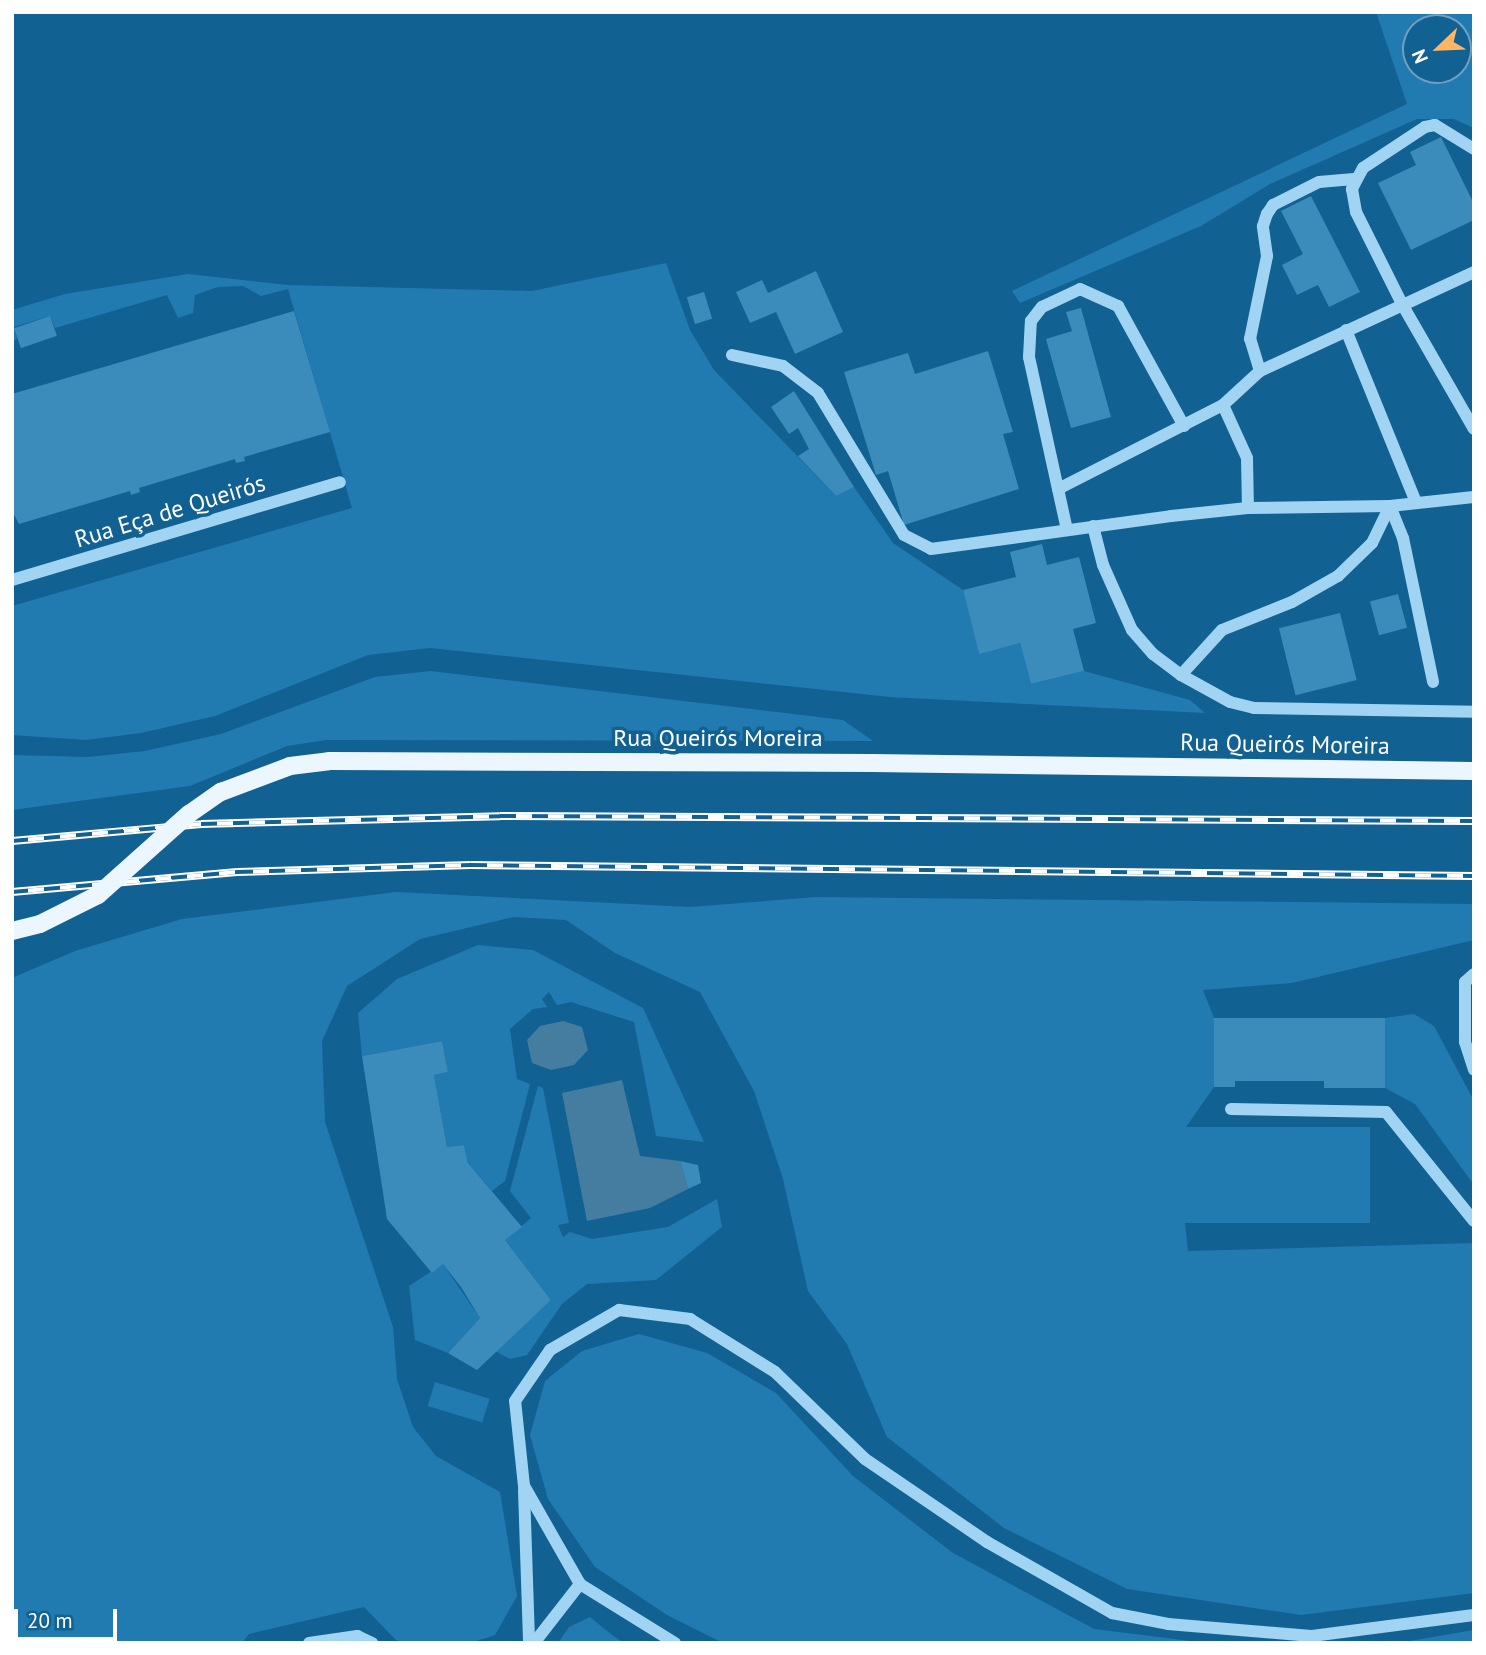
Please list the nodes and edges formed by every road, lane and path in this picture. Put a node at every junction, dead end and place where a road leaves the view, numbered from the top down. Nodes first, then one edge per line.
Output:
1 (1474, 149) edge
2 (1354, 179) junction
3 (1474, 272) edge
4 (1402, 304) junction
5 (1346, 330) junction
6 (732, 355) dead end
7 (1260, 371) junction
8 (1223, 405) junction
9 (1184, 426) junction
10 (1474, 429) edge
11 (340, 482) dead end
12 (1058, 489) junction
13 (1474, 498) edge
14 (1416, 502) junction
15 (1390, 506) junction
16 (1248, 508) junction
17 (1093, 526) junction
18 (1066, 530) junction
19 (12, 580) edge
20 (1181, 675) junction
21 (1433, 682) dead end
22 (1474, 712) edge
23 (1474, 771) edge
24 (12, 931) edge
25 (1474, 974) edge
26 (1474, 1070) edge
27 (1231, 1109) dead end
28 (1474, 1221) edge
29 (524, 1486) junction
30 (580, 1584) junction
31 (1474, 1615) edge
32 (309, 1643) edge
33 (372, 1643) edge
34 (531, 1643) edge
35 (675, 1643) edge

1 - 2 street
2 - 4 street
2 - 7 street
3 - 4 street
4 - 5 street
4 - 10 street
5 - 7 street
5 - 14 street
6 - 18 street
7 - 8 street
8 - 9 street
8 - 16 street
9 - 12 street
9 - 12 street
11 - 19 street, Rua Eça de Queirós
12 - 18 street
13 - 14 street
14 - 15 street
15 - 16 street
15 - 20 street
15 - 21 street
16 - 17 street
17 - 18 street
17 - 20 street
20 - 22 street
23 - 24 main road, Rua Queirós Moreira, bridge
25 - 26 street
27 - 28 street
29 - 30 street
29 - 31 street
29 - 34 street
30 - 34 street
30 - 35 street
32 - 33 street

